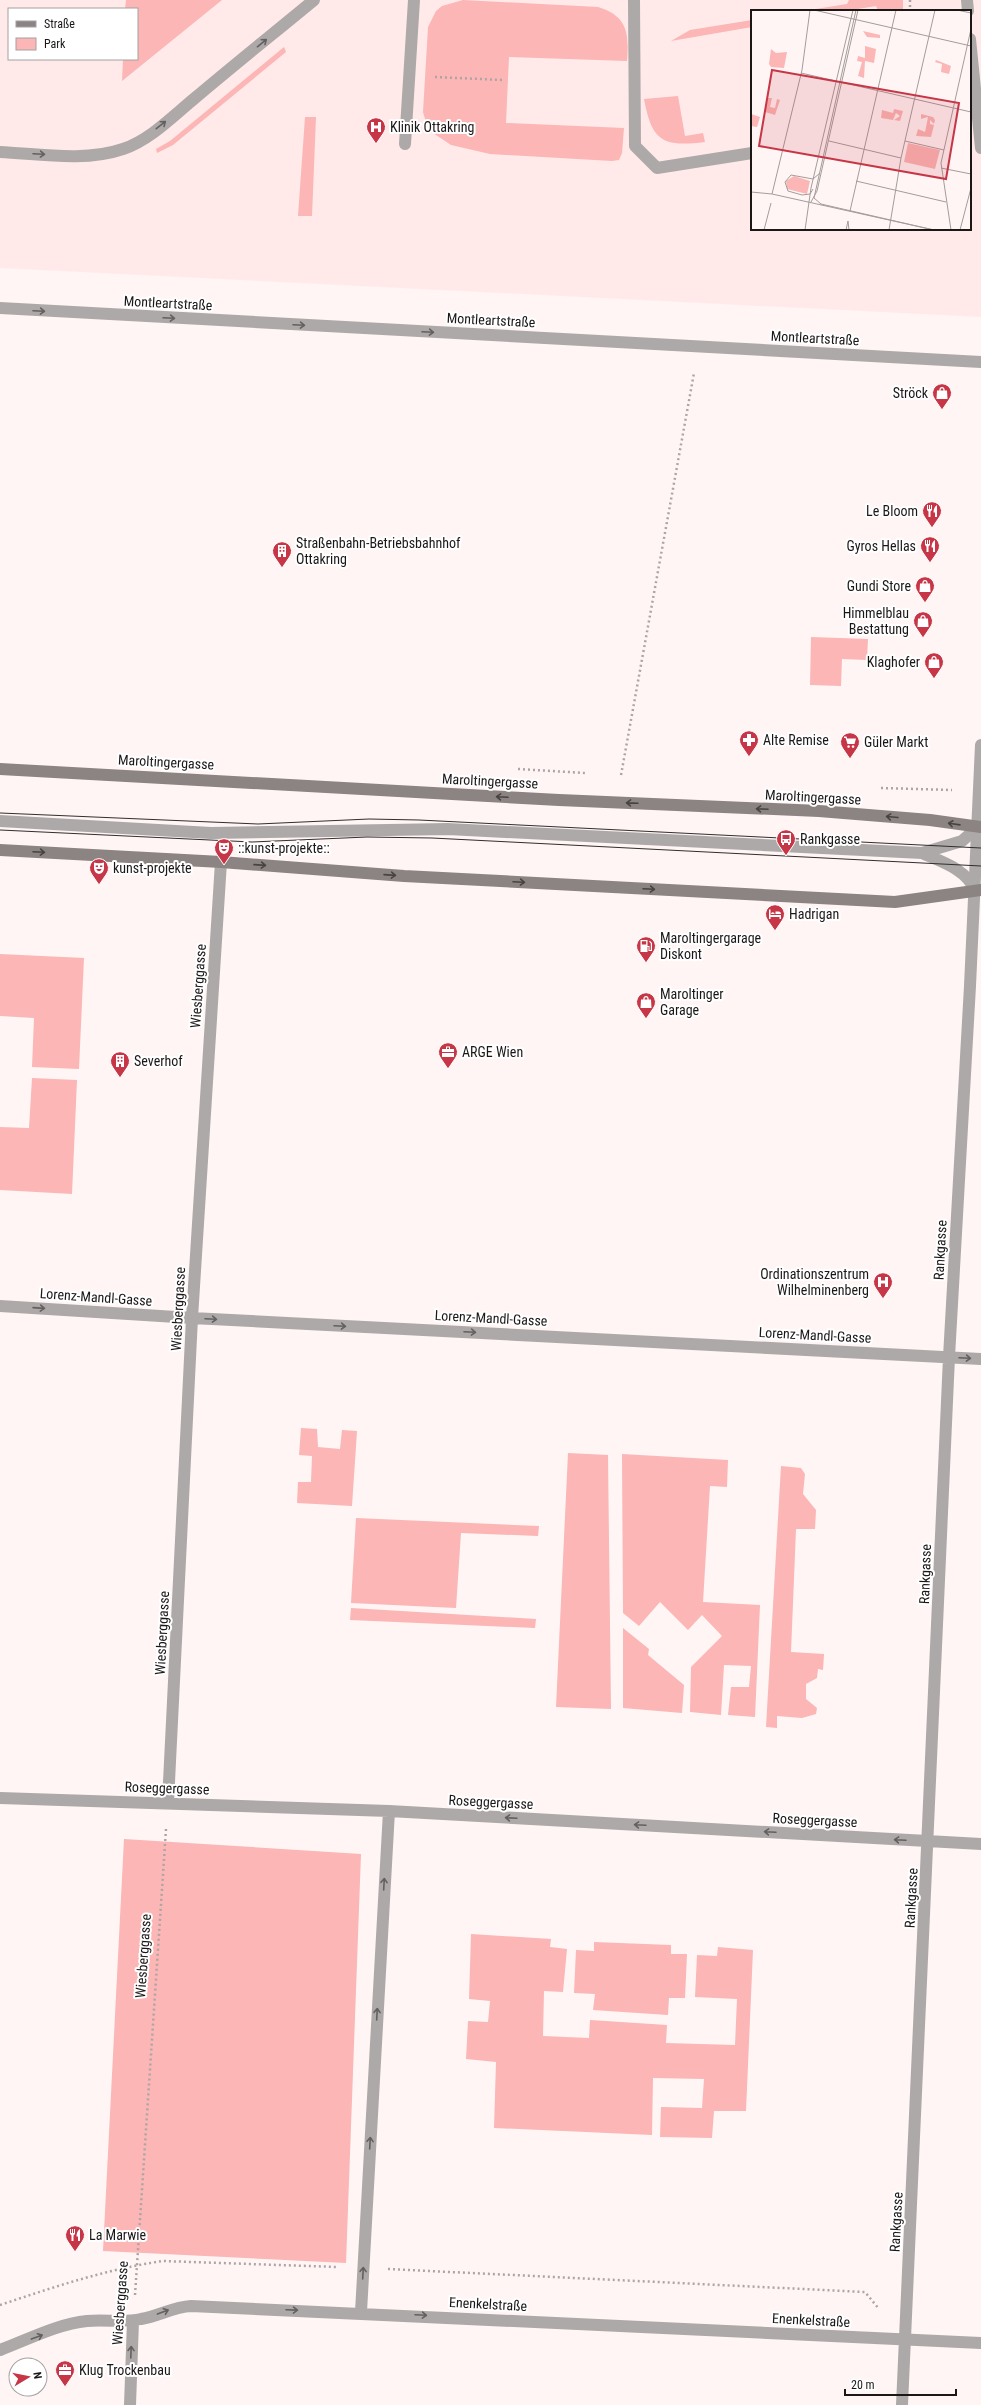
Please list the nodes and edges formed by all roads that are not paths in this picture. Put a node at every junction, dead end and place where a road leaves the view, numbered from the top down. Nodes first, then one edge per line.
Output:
1 (314, 0) edge
2 (414, 0) edge
3 (634, 0) edge
4 (967, 0) edge
5 (968, 10) edge
6 (971, 59) edge
7 (974, 120) edge
8 (405, 144) dead end
9 (981, 148) edge
10 (0, 152) edge
11 (751, 154) edge
12 (0, 308) edge
13 (981, 362) edge
14 (981, 745) edge
15 (0, 769) edge
16 (0, 821) edge
17 (979, 827) edge
18 (0, 850) edge
19 (922, 853) junction
20 (221, 862) junction
21 (978, 890) edge
22 (0, 1306) edge
23 (192, 1318) junction
24 (949, 1357) junction
25 (981, 1359) edge
26 (0, 1798) edge
27 (168, 1802) junction
28 (388, 1812) junction
29 (928, 1841) junction
30 (981, 1844) edge
31 (360, 2312) junction
32 (133, 2321) junction
33 (905, 2340) junction
34 (981, 2343) edge
35 (0, 2350) edge
36 (130, 2405) edge
37 (902, 2405) edge

10 -> 1 street
2 - 8 street
3 - 11 street
4 - 5 street
6 - 7 street
7 - 9 street
12 -> 13 street, Montleartstraße
14 - 17 street, Rankgasse
17 -> 15 main road, Maroltingergasse
16 - 19 street
17 - 19 street
17 - 21 street, Rankgasse
18 -> 20 main road
19 - 21 street
20 -> 21 main road
20 - 23 street, Wiesberggasse
21 - 24 street, Rankgasse
22 -> 23 street, Lorenz-Mandl-Gasse
23 -> 24 street, Lorenz-Mandl-Gasse
23 - 27 street, Wiesberggasse
24 -> 25 street, Lorenz-Mandl-Gasse
24 - 29 street, Rankgasse
26 - 27 street, Roseggergasse
27 - 28 street, Roseggergasse
29 -> 28 street, Roseggergasse
31 -> 28 street
29 - 30 street, Roseggergasse
29 - 33 street, Rankgasse
32 -> 31 street, Enenkelstraße
31 -> 33 street, Enenkelstraße
35 -> 32 street, Enenkelstraße
36 -> 32 street, Wiesberggasse
33 - 34 street, Enenkelstraße
33 - 37 street, Rankgasse

